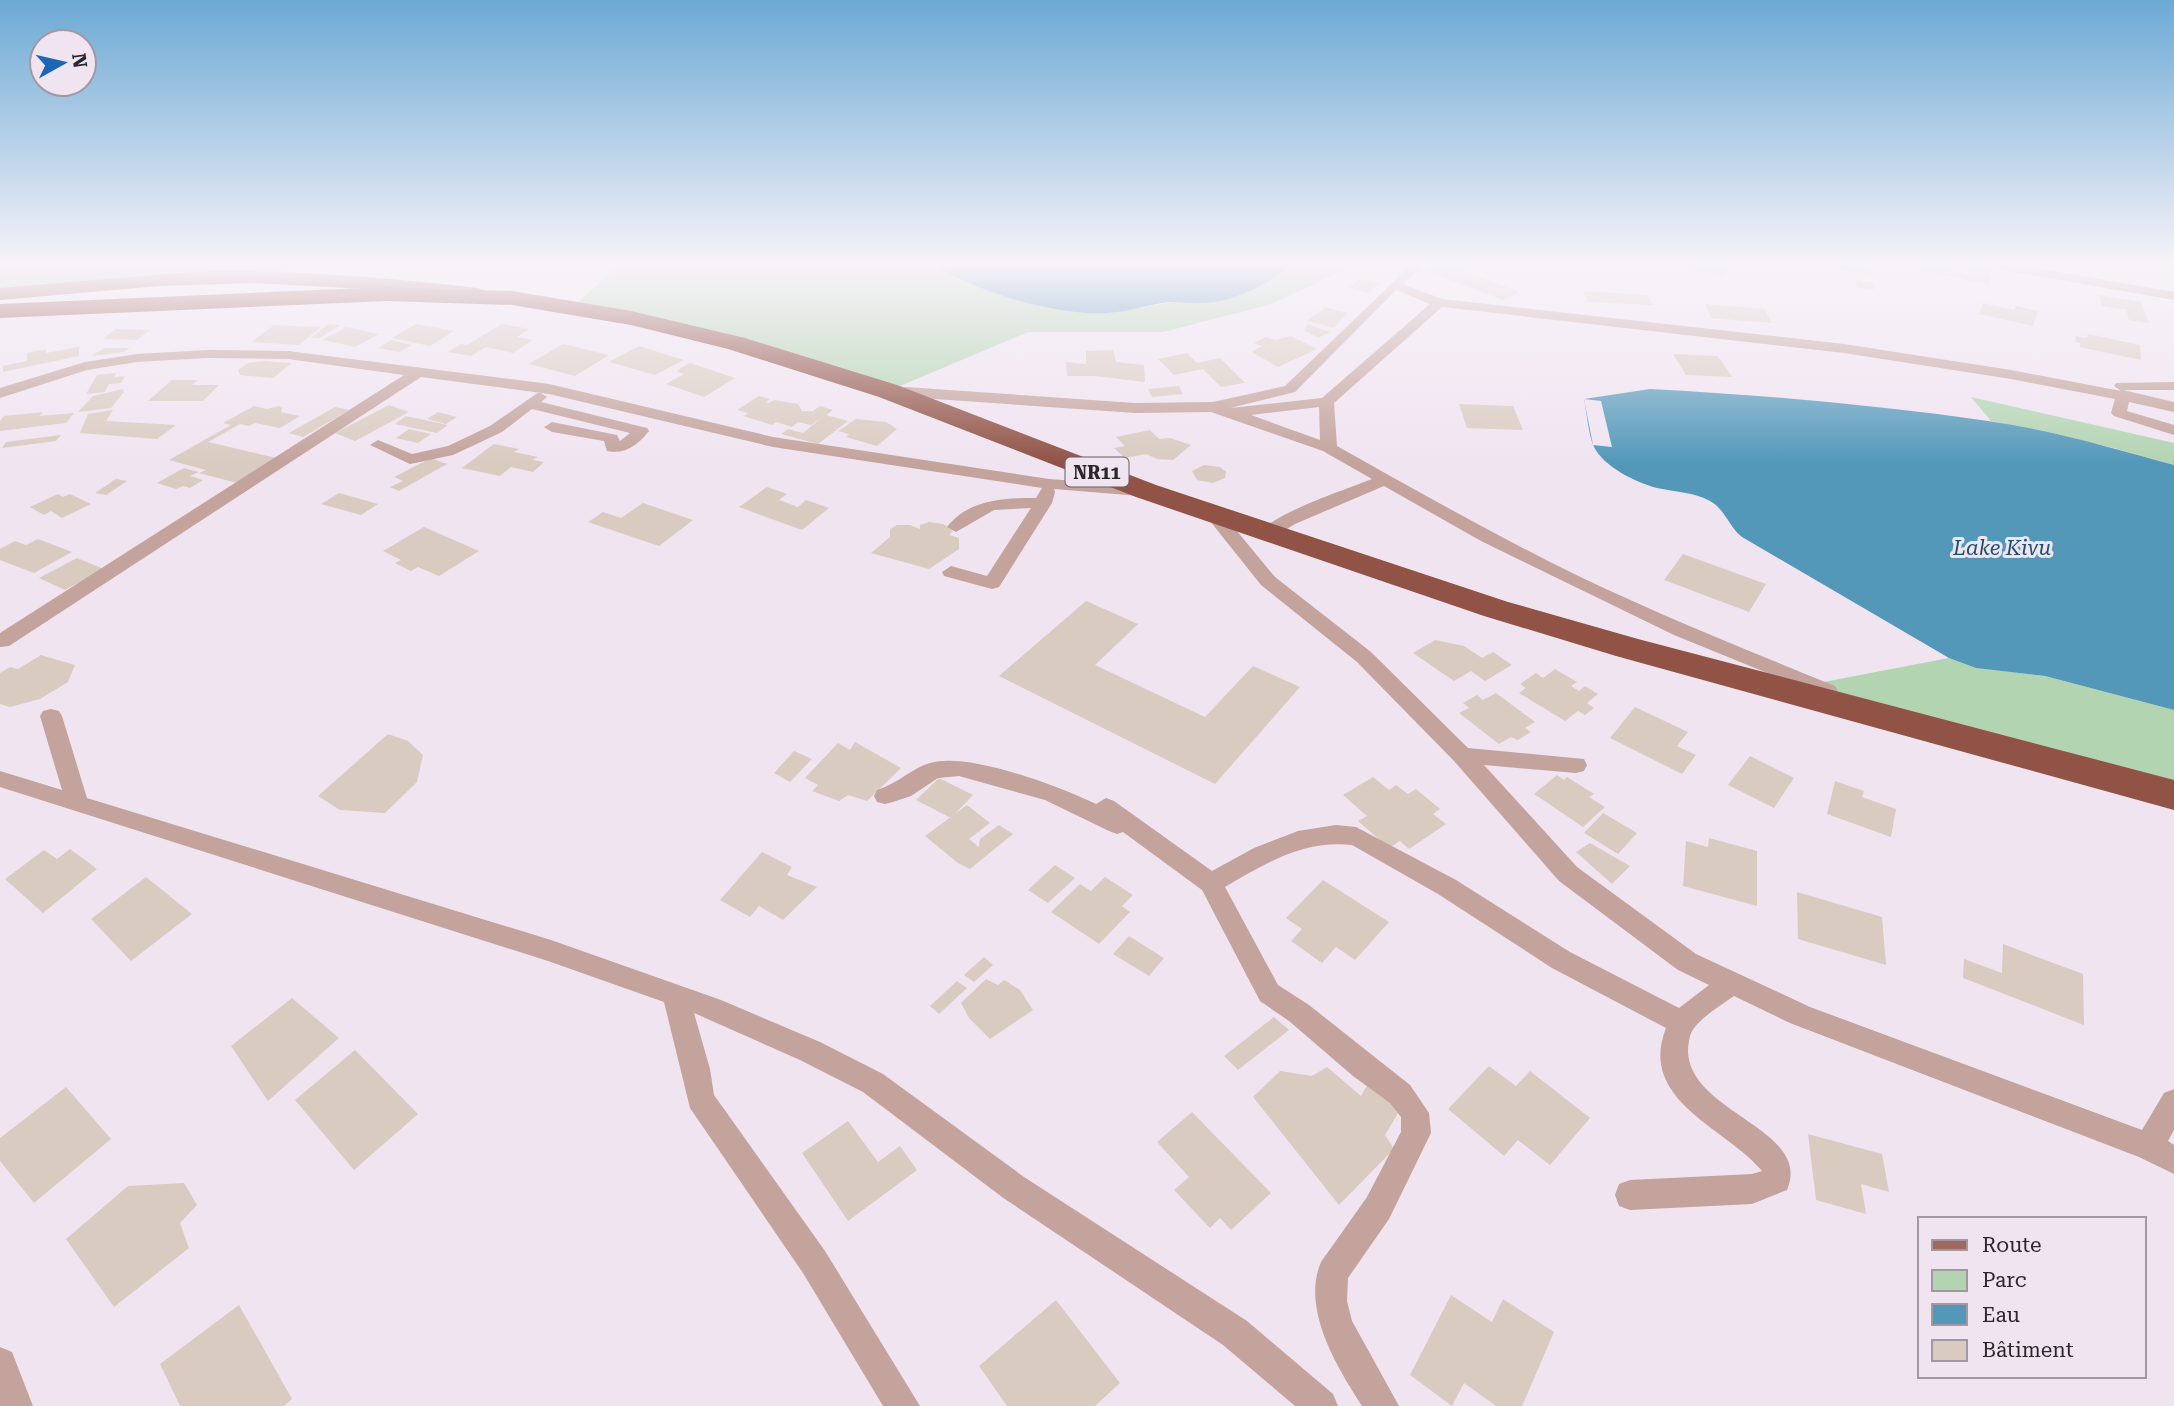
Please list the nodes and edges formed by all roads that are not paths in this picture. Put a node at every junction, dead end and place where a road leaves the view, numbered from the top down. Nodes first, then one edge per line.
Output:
1 (688, 332) edge
2 (1347, 332) edge
3 (1406, 332) edge
4 (1705, 332) edge
5 (418, 372) junction
6 (2174, 386) edge
7 (2084, 388) junction
8 (549, 389) junction
9 (1290, 389) junction
10 (888, 391) junction
11 (0, 393) edge
12 (2123, 395) junction
13 (1326, 402) junction
14 (529, 404) junction
15 (1213, 407) junction
16 (1287, 407) junction
17 (2174, 407) edge
18 (1233, 413) junction
19 (552, 427) dead end
20 (2174, 430) edge
21 (1292, 434) junction
22 (378, 445) dead end
23 (1329, 447) junction
24 (1386, 479) junction
25 (1049, 484) junction
26 (1146, 491) junction
27 (1043, 503) junction
28 (1211, 511) junction
29 (956, 527) dead end
30 (1268, 533) junction
31 (951, 572) dead end
32 (2, 641) dead end
33 (51, 716) dead end
34 (1949, 733) junction
35 (1462, 755) junction
36 (1576, 765) dead end
37 (0, 779) edge
38 (2174, 795) edge
39 (885, 796) dead end
40 (77, 802) junction
41 (1107, 807) dead end
42 (1165, 848) junction
43 (1211, 883) junction
44 (1731, 984) junction
45 (675, 995) junction
46 (1682, 1023) junction
47 (2174, 1103) edge
48 (2161, 1153) edge
49 (1630, 1195) dead end
50 (0, 1364) edge
51 (16, 1406) edge
52 (903, 1406) edge
53 (1321, 1406) edge
54 (1382, 1406) edge

1 - 10 highway, NR11
2 - 9 street
3 - 13 street
4 - 7 street
5 - 8 street
5 - 11 street
5 - 32 street
6 - 7 street
7 - 12 street
8 - 14 street
8 - 25 street
9 - 15 street
9 - 16 street
10 - 15 street
10 - 26 highway, NR11
12 - 17 street
12 - 20 street
13 - 16 street
13 - 23 street
14 - 19 street
14 - 22 street
15 - 18 street
16 - 18 street
16 - 21 street
18 - 21 street
21 - 23 street
23 - 24 street
24 - 30 street
24 - 34 street
25 - 26 street
25 - 27 street
26 - 28 highway, NR11
27 - 29 street
27 - 31 street
28 - 30 highway, NR11
28 - 35 street
30 - 34 highway, NR11
33 - 40 street
34 - 38 highway, NR11
35 - 36 street
35 - 44 street
37 - 40 street
39 - 42 street
40 - 45 street
41 - 42 street
42 - 43 street
43 - 46 street
43 - 54 street
44 - 46 street
44 - 48 street
45 - 52 street
45 - 53 street
46 - 49 street
47 - 48 street
50 - 51 street

